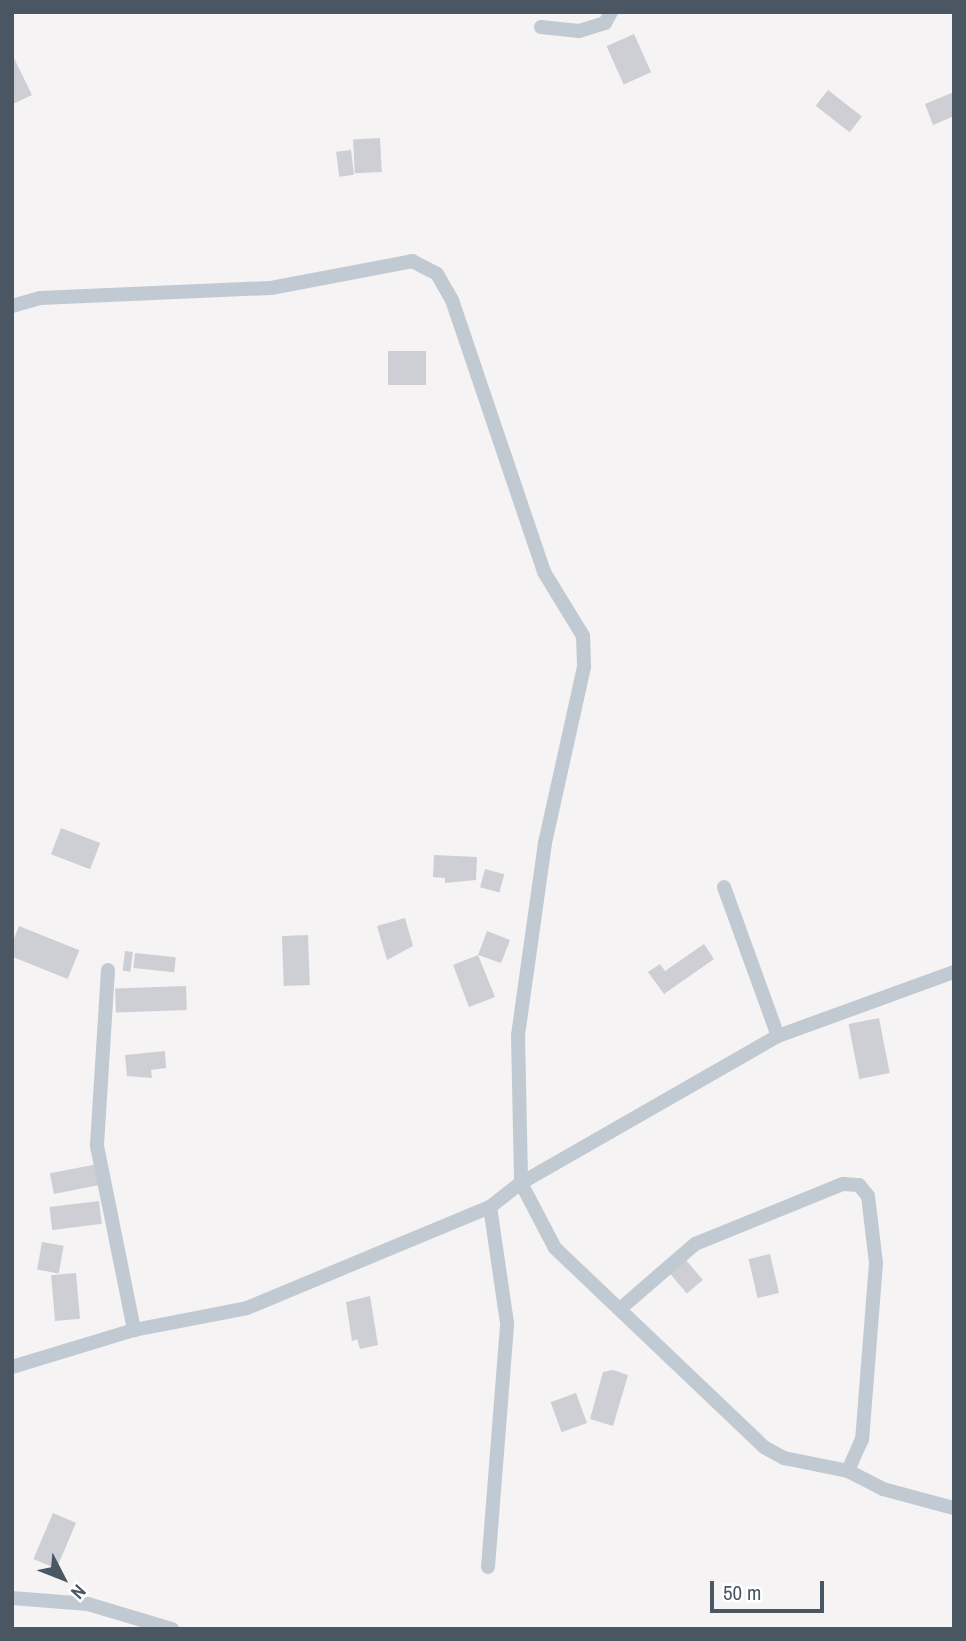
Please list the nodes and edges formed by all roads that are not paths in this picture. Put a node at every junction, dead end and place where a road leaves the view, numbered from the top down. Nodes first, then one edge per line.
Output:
1 (611, 12) edge
2 (541, 27) dead end
3 (12, 306) edge
4 (724, 887) dead end
5 (108, 970) dead end
6 (954, 972) edge
7 (778, 1036) junction
8 (521, 1183) junction
9 (490, 1207) junction
10 (620, 1309) junction
11 (134, 1330) junction
12 (13, 1365) edge
13 (848, 1471) junction
14 (954, 1508) edge
15 (488, 1567) dead end
16 (12, 1598) edge
17 (172, 1629) edge

1 - 2 street
3 - 8 street
4 - 7 street
5 - 11 street
6 - 7 street
7 - 8 street
8 - 9 street
8 - 10 street
9 - 11 street
9 - 15 street
10 - 13 street
10 - 13 street
11 - 12 street
13 - 14 street
16 - 17 street

